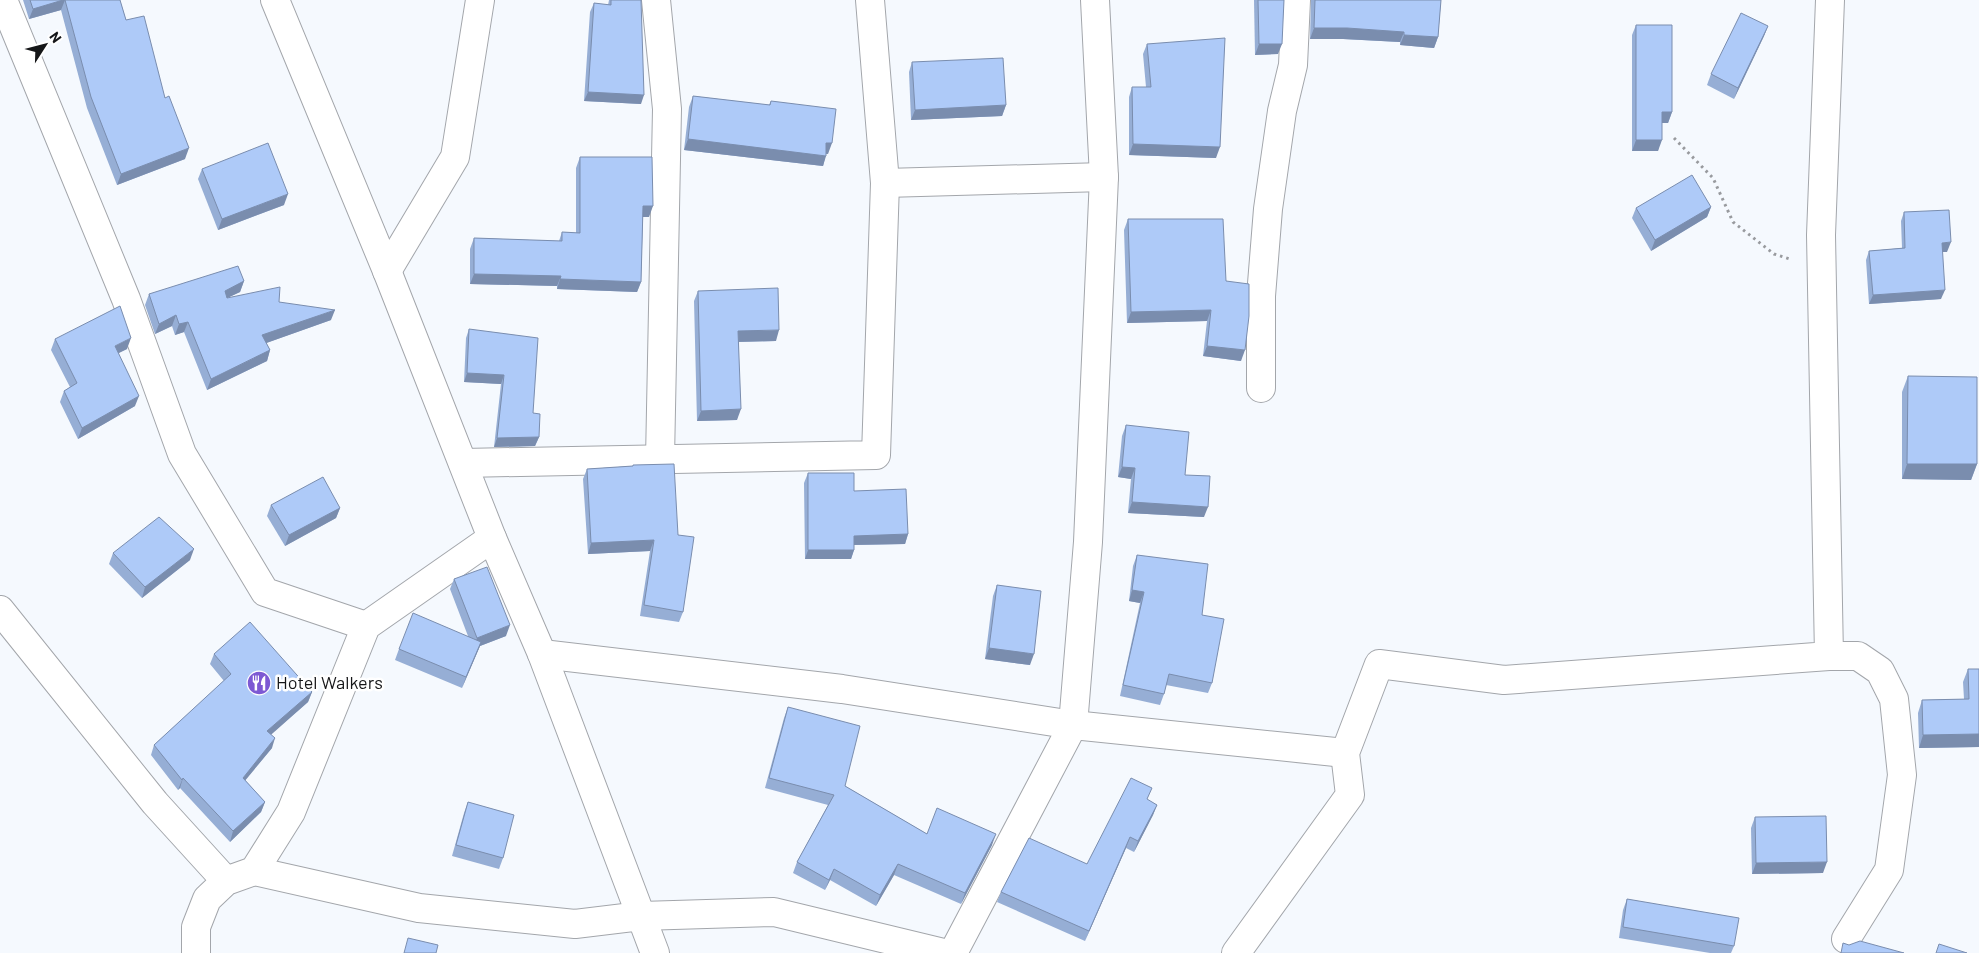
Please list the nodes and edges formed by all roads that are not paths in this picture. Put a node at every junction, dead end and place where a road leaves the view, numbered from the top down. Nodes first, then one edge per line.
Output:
1 (3, 0) edge
2 (275, 0) edge
3 (480, 0) edge
4 (656, 0) edge
5 (870, 0) edge
6 (1095, 0) edge
7 (1296, 0) edge
8 (1830, 0) edge
9 (1104, 177) junction
10 (885, 183) junction
11 (387, 271) junction
12 (1261, 388) dead end
13 (660, 459) junction
14 (463, 463) junction
15 (492, 538) junction
16 (0, 610) edge
17 (366, 626) junction
18 (542, 654) junction
19 (1829, 656) junction
20 (1073, 725) junction
21 (1345, 753) junction
22 (254, 871) junction
23 (226, 881) junction
24 (641, 916) junction
25 (1846, 939) dead end
26 (196, 953) edge
27 (654, 953) edge
28 (944, 953) edge
29 (953, 953) edge
30 (1236, 953) edge

1 - 17 street
2 - 11 street
3 - 11 street
4 - 13 street
5 - 10 street
6 - 9 street
7 - 12 street
8 - 19 street
9 - 10 street
9 - 20 street
10 - 13 street
11 - 14 street
13 - 14 street
14 - 15 street
15 - 17 street
15 - 18 street
16 - 23 street
17 - 22 street
18 - 20 street
18 - 24 street
19 - 21 street
19 - 25 street
20 - 21 street
20 - 29 street
21 - 30 street
22 - 23 street
22 - 24 street
23 - 26 street
24 - 27 street
24 - 28 street

